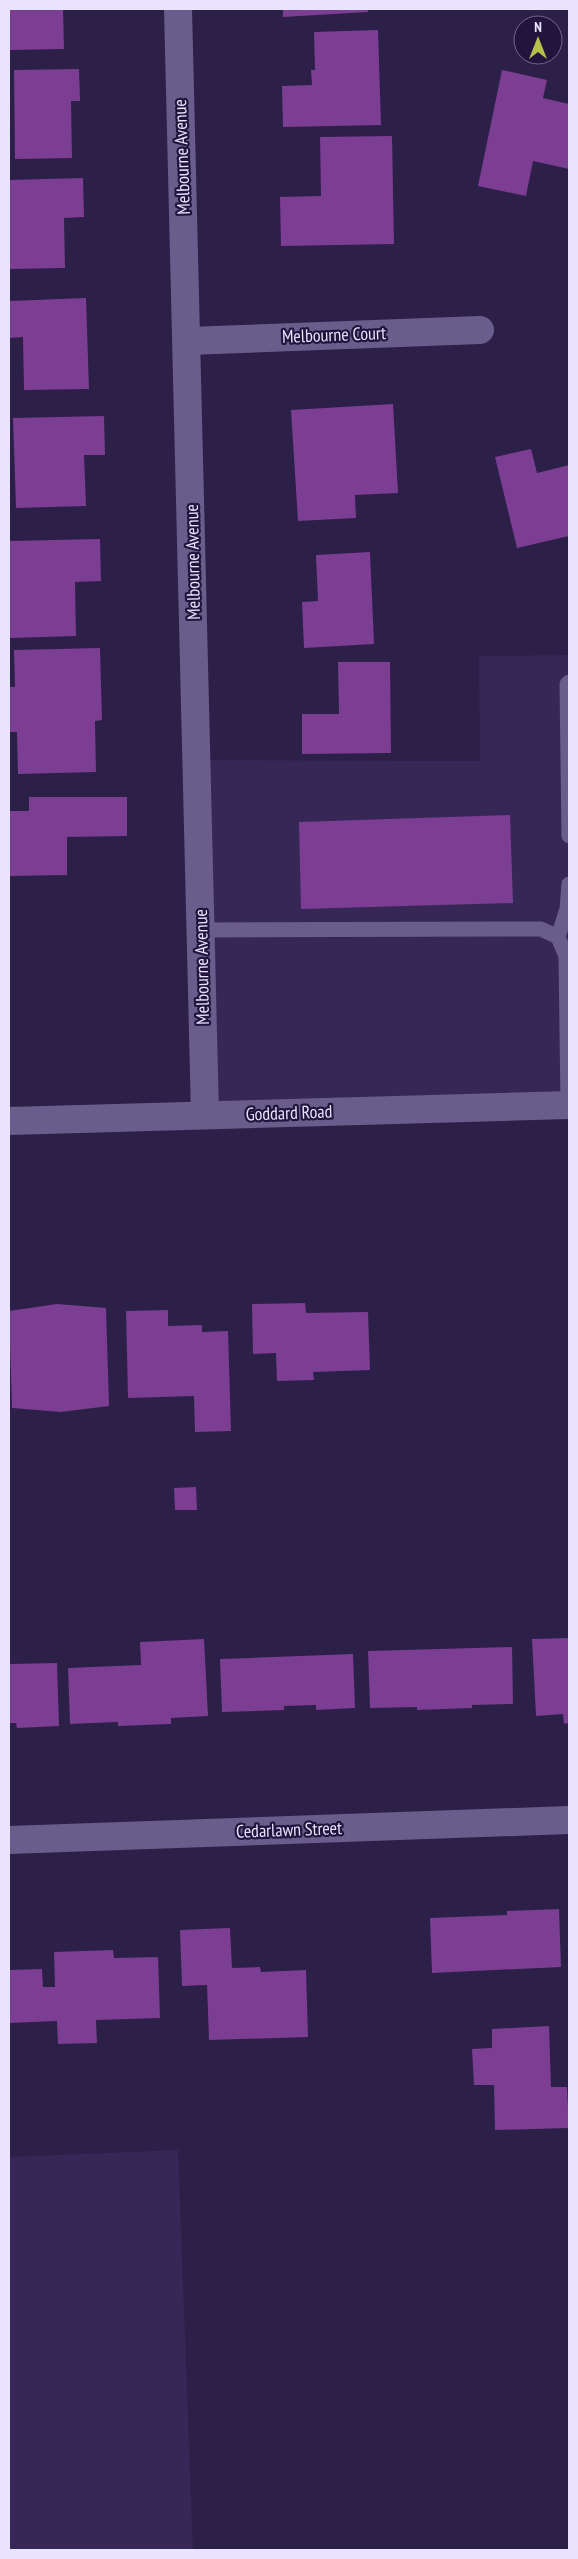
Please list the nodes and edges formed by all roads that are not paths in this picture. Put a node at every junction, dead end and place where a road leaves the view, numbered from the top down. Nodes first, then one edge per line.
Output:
1 (178, 9) edge
2 (480, 330) dead end
3 (188, 342) junction
4 (569, 682) edge
5 (569, 836) edge
6 (569, 884) edge
7 (201, 930) junction
8 (558, 937) junction
9 (569, 1105) edge
10 (206, 1115) junction
11 (9, 1121) edge
12 (569, 1820) edge
13 (9, 1840) edge

1 - 3 street, Melbourne Avenue
2 - 3 street, Melbourne Court
3 - 7 street, Melbourne Avenue
4 - 5 lane
6 - 8 lane
7 - 8 lane
7 - 10 street, Melbourne Avenue
8 - 9 lane
9 - 10 street, Goddard Road
10 - 11 street, Goddard Road
12 - 13 street, Cedarlawn Street

